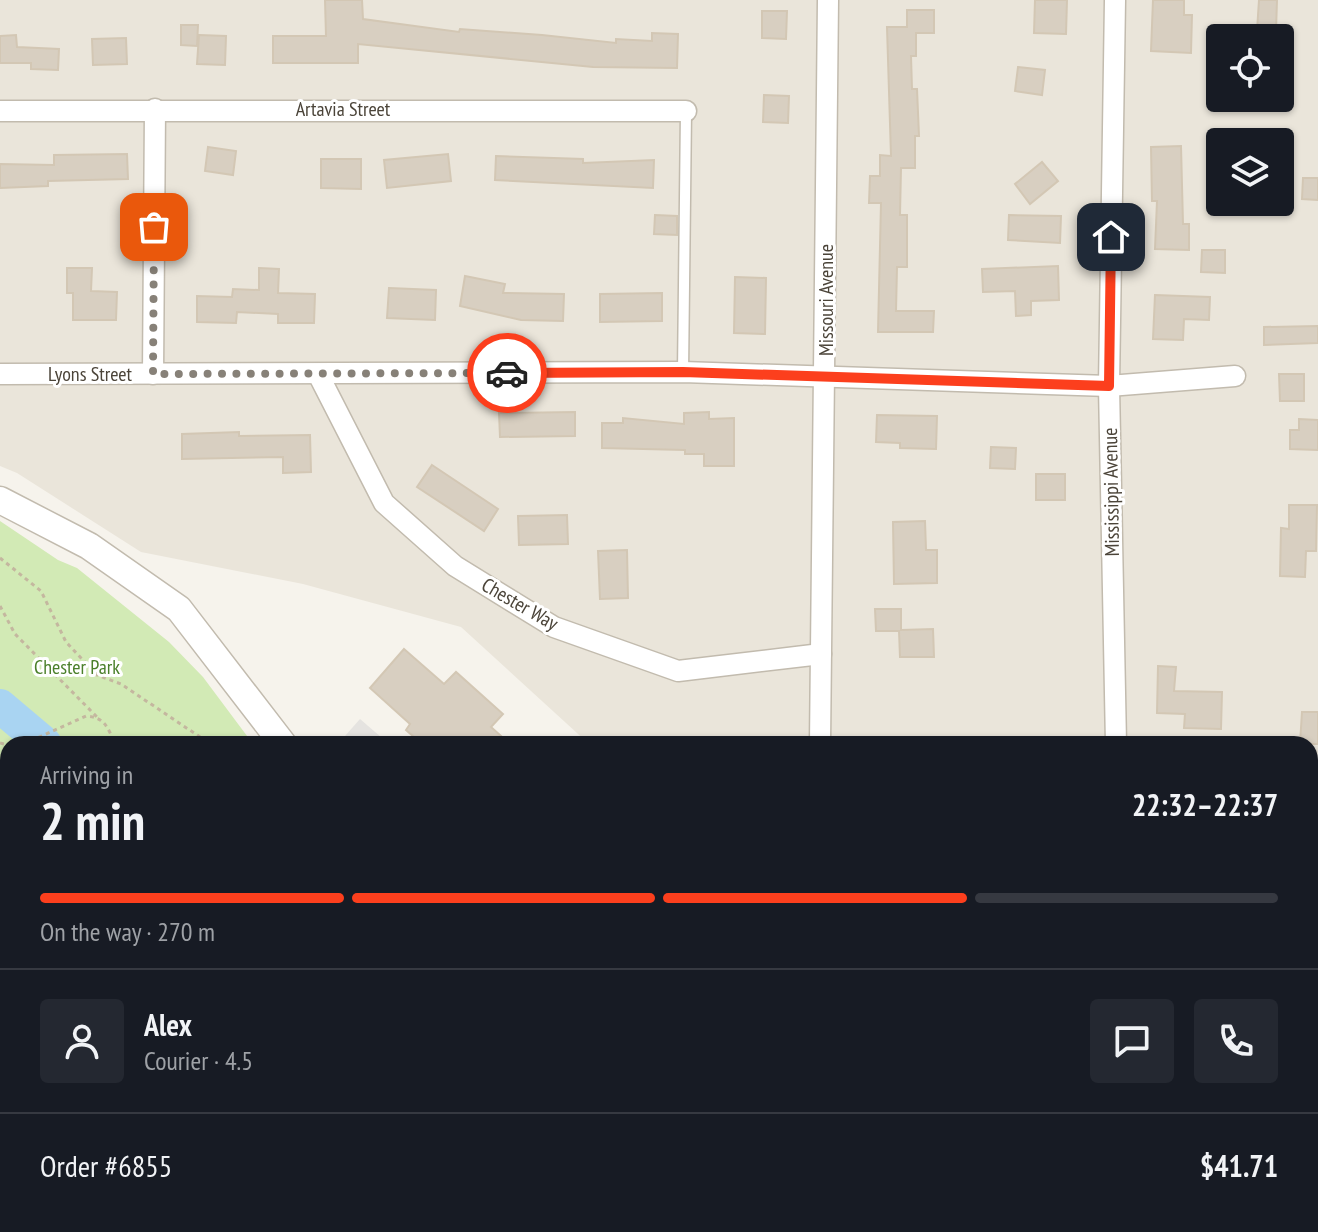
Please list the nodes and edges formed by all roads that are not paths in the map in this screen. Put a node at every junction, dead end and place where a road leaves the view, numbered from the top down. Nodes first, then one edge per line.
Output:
1 (828, 0) edge
2 (1115, 0) edge
3 (155, 109) junction
4 (0, 111) edge
5 (686, 111) joint
6 (683, 372) junction
7 (0, 374) edge
8 (153, 374) junction
9 (318, 374) junction
10 (826, 376) junction
11 (1235, 376) dead end
12 (1109, 386) junction
13 (0, 500) edge
14 (821, 654) junction
15 (277, 736) edge
16 (820, 736) edge
17 (1116, 736) edge

1 - 10 street, Missouri Avenue
2 - 12 street, Mississippi Avenue
3 - 4 street, Artavia Street
3 - 5 street, Artavia Street
3 - 8 street
5 - 6 lane
6 - 9 street, Lyons Street
6 - 10 street, Lyons Street
7 - 8 street, Lyons Street
8 - 9 street, Lyons Street
9 - 14 street, Chester Way
10 - 12 street, Lyons Street
10 - 14 street, Missouri Avenue
11 - 12 street, Lyons Street
12 - 17 street, Mississippi Avenue
13 - 15 street
14 - 16 street, Missouri Avenue

